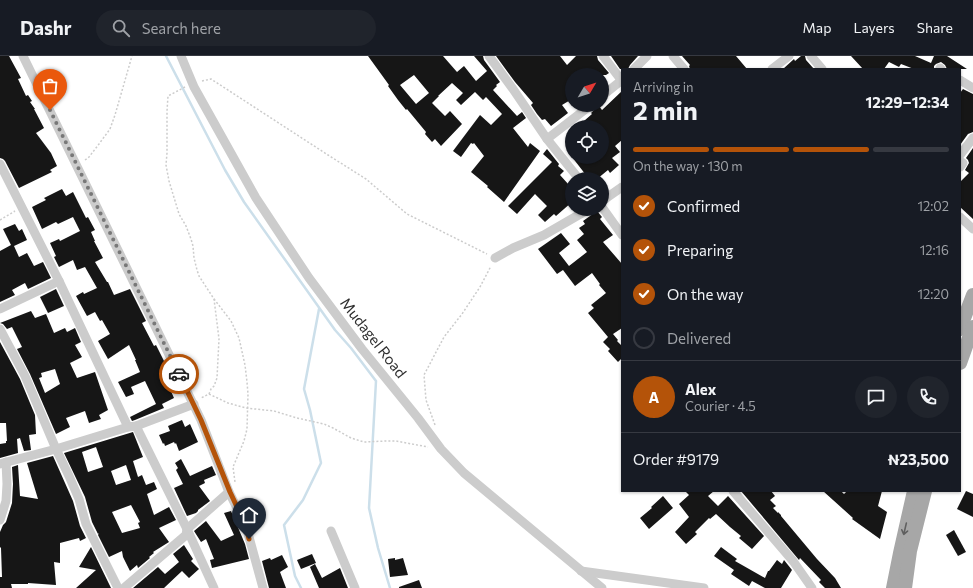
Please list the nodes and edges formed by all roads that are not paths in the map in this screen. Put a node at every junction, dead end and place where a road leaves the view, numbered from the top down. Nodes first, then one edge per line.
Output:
1 (23, 56) edge
2 (181, 56) edge
3 (489, 56) edge
4 (603, 56) edge
5 (647, 56) edge
6 (673, 56) edge
7 (789, 56) edge
8 (811, 56) edge
9 (635, 68) edge
10 (683, 68) edge
11 (773, 68) edge
12 (821, 68) edge
13 (621, 79) edge
14 (621, 81) edge
15 (961, 81) edge
16 (973, 88) edge
17 (609, 90) edge
18 (582, 112) edge
19 (973, 138) edge
20 (547, 139) junction
21 (961, 154) edge
22 (0, 164) edge
23 (574, 172) edge
24 (621, 188) edge
25 (609, 196) edge
26 (578, 216) edge
27 (608, 216) edge
28 (961, 218) edge
29 (973, 230) edge
30 (621, 234) edge
31 (495, 258) road end
32 (58, 281) junction
33 (973, 295) edge
34 (0, 309) edge
35 (961, 326) edge
36 (973, 327) edge
37 (0, 329) edge
38 (961, 360) edge
39 (194, 404) junction
40 (132, 426) junction
41 (56, 449) junction
42 (3, 463) edge
43 (230, 492) junction
44 (734, 492) edge
45 (914, 492) edge
46 (925, 492) edge
47 (0, 520) edge
48 (188, 529) junction
49 (331, 532) dead end
50 (581, 571) junction
51 (118, 588) edge
52 (124, 588) edge
53 (214, 588) edge
54 (263, 588) edge
55 (354, 588) edge
56 (602, 588) edge
57 (704, 588) edge
58 (812, 588) edge
59 (894, 588) edge
60 (905, 588) edge

1 - 39 street
2 - 50 street, Mudagel Road
3 - 20 street
4 - 13 street
5 - 9 street
6 - 10 street
7 - 11 street
8 - 12 street
14 - 17 street
15 - 16 street
18 - 20 street
19 - 21 street
20 - 23 street
22 - 32 street
24 - 25 street
26 - 31 street
27 - 30 street
28 - 29 street
32 - 34 street
32 - 40 street
33 - 35 main road
36 - 38 main road
37 - 41 street
39 - 40 street
39 - 43 street
40 - 41 street
40 - 48 street
41 - 42 street
41 - 51 street
42 - 47 street
43 - 48 street
43 - 54 street
44 - 58 street
45 -> 59 main road
46 - 60 main road
48 - 52 street
48 - 53 street
49 - 55 street
50 - 56 street, Mudagel Road
50 - 57 street

